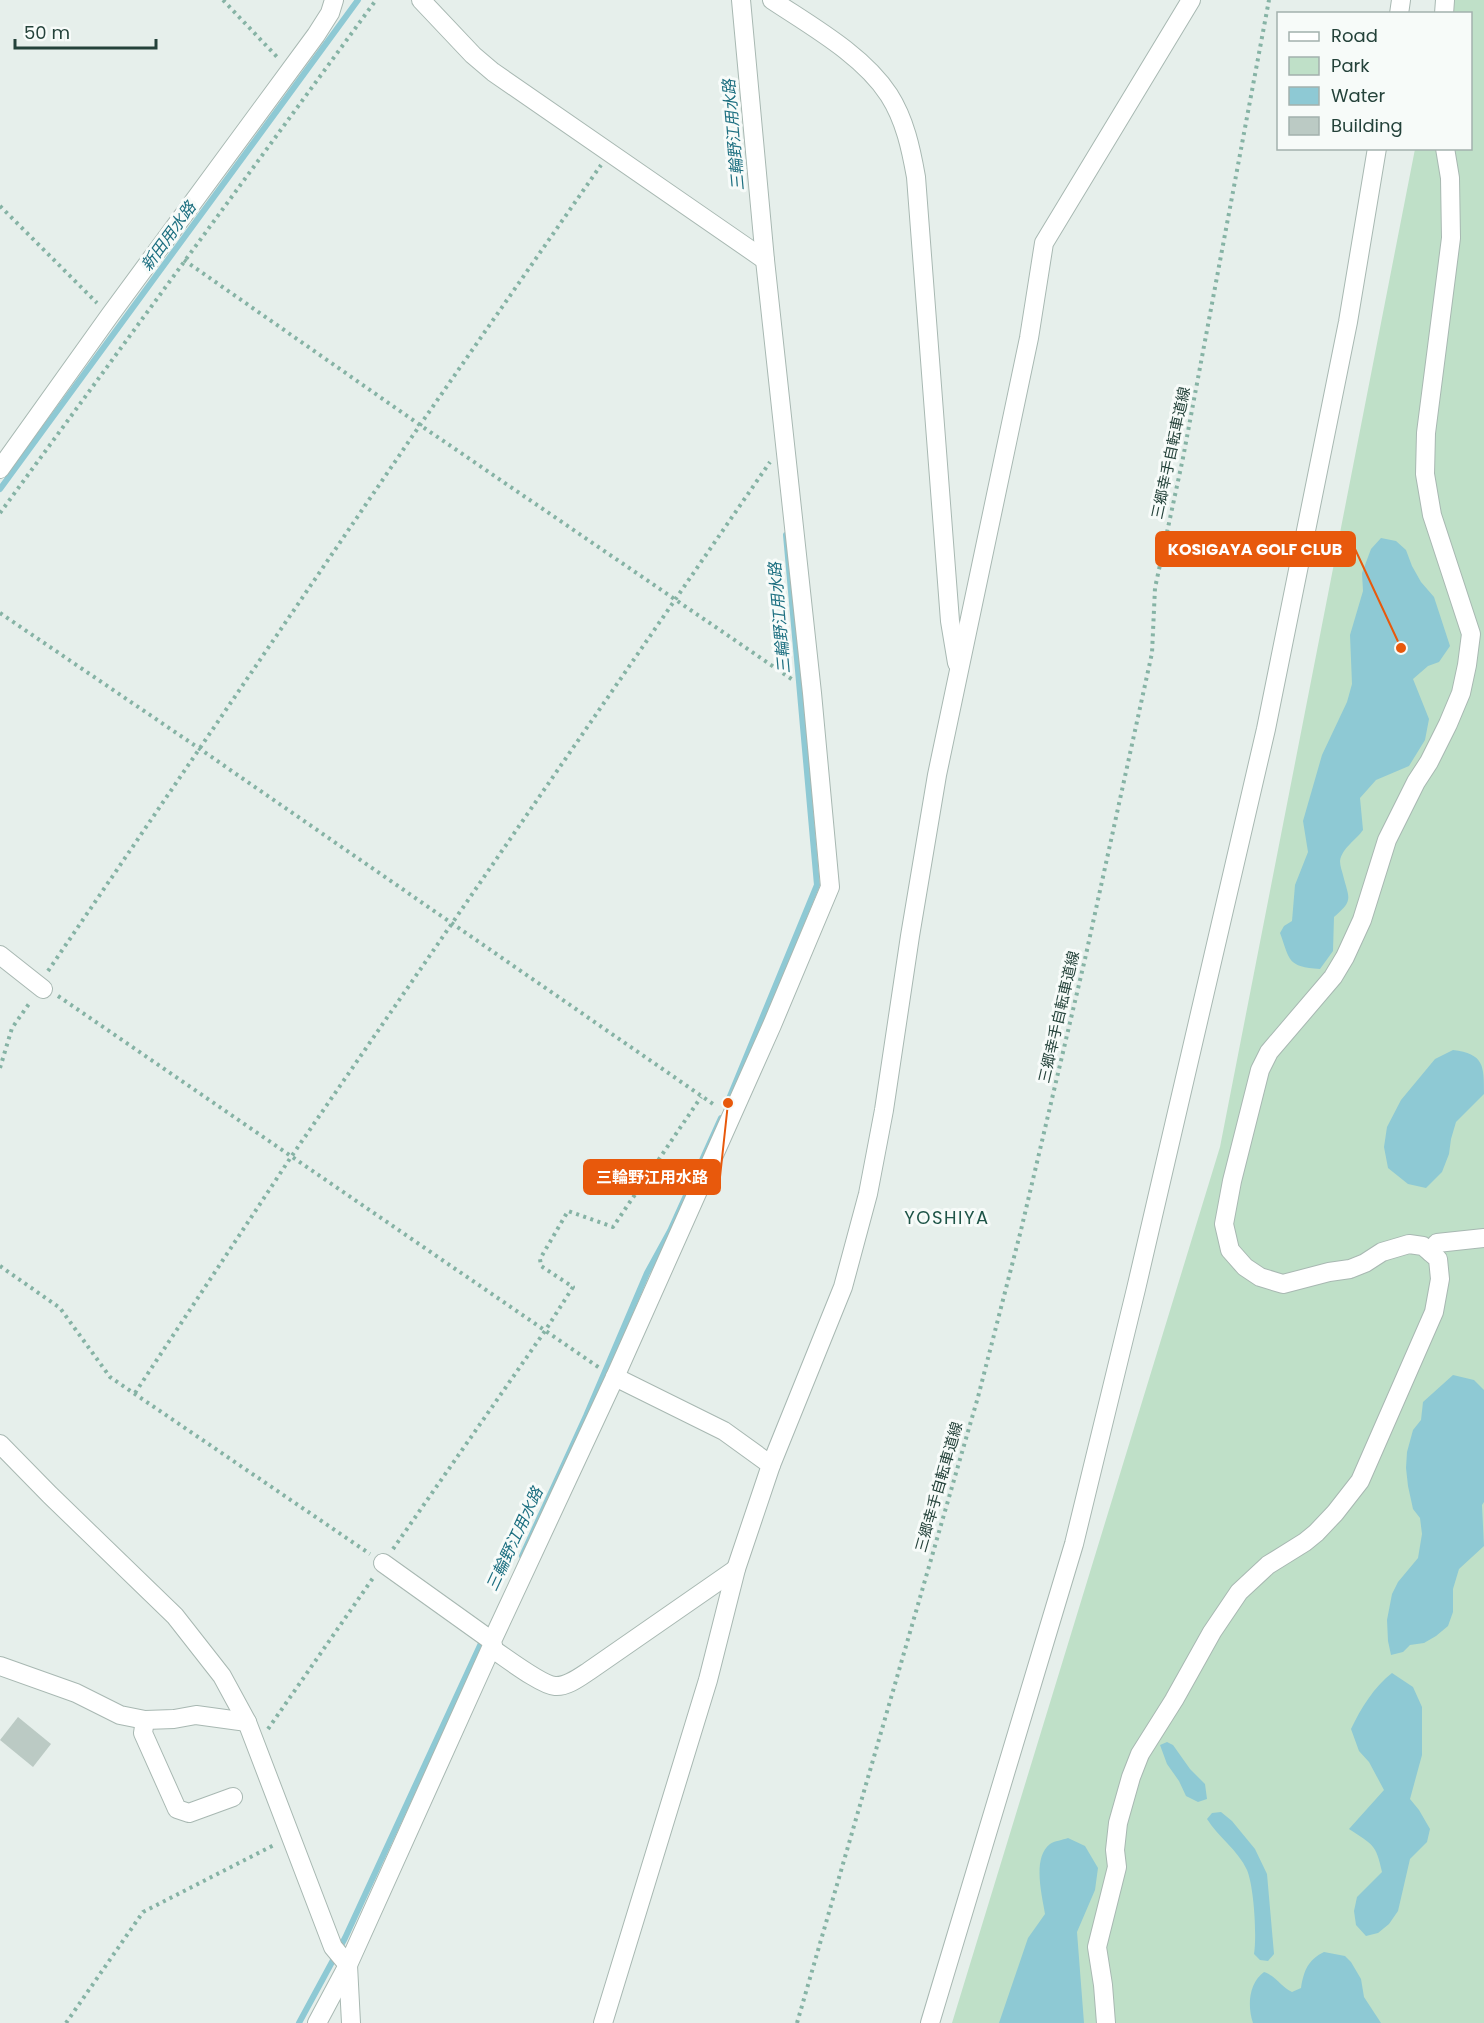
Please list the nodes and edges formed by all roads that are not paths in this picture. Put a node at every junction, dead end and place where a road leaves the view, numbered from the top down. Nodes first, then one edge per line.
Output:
1 (334, 0) edge
2 (421, 0) edge
3 (741, 0) edge
4 (772, 0) edge
5 (1191, 0) edge
6 (1377, 150) edge
7 (1445, 150) edge
8 (765, 260) junction
9 (0, 469) edge
10 (958, 674) junction
11 (0, 955) edge
12 (41, 987) road end
13 (1484, 1238) edge
14 (1430, 1252) junction
15 (615, 1377) junction
16 (0, 1444) edge
17 (771, 1465) junction
18 (383, 1563) road end
19 (736, 1569) junction
20 (493, 1646) junction
21 (0, 1666) edge
22 (145, 1720) junction
23 (248, 1722) junction
24 (233, 1797) dead end
25 (348, 1965) junction
26 (316, 2023) edge
27 (351, 2023) edge
28 (603, 2023) edge
29 (930, 2023) edge
30 (1106, 2023) edge

1 - 9 street
2 - 8 street
3 - 8 street
4 - 10 street
5 - 10 street
6 - 29 street
7 - 14 street
8 - 15 street
10 - 17 street
11 - 12 street
13 - 14 street
14 - 30 street
15 - 17 street
15 - 20 street
16 - 23 street
17 - 19 street
18 - 20 street
19 - 20 street
19 - 28 street
20 - 25 street
21 - 22 street
22 - 23 street
22 - 24 street
23 - 25 street
25 - 26 street
25 - 27 street

